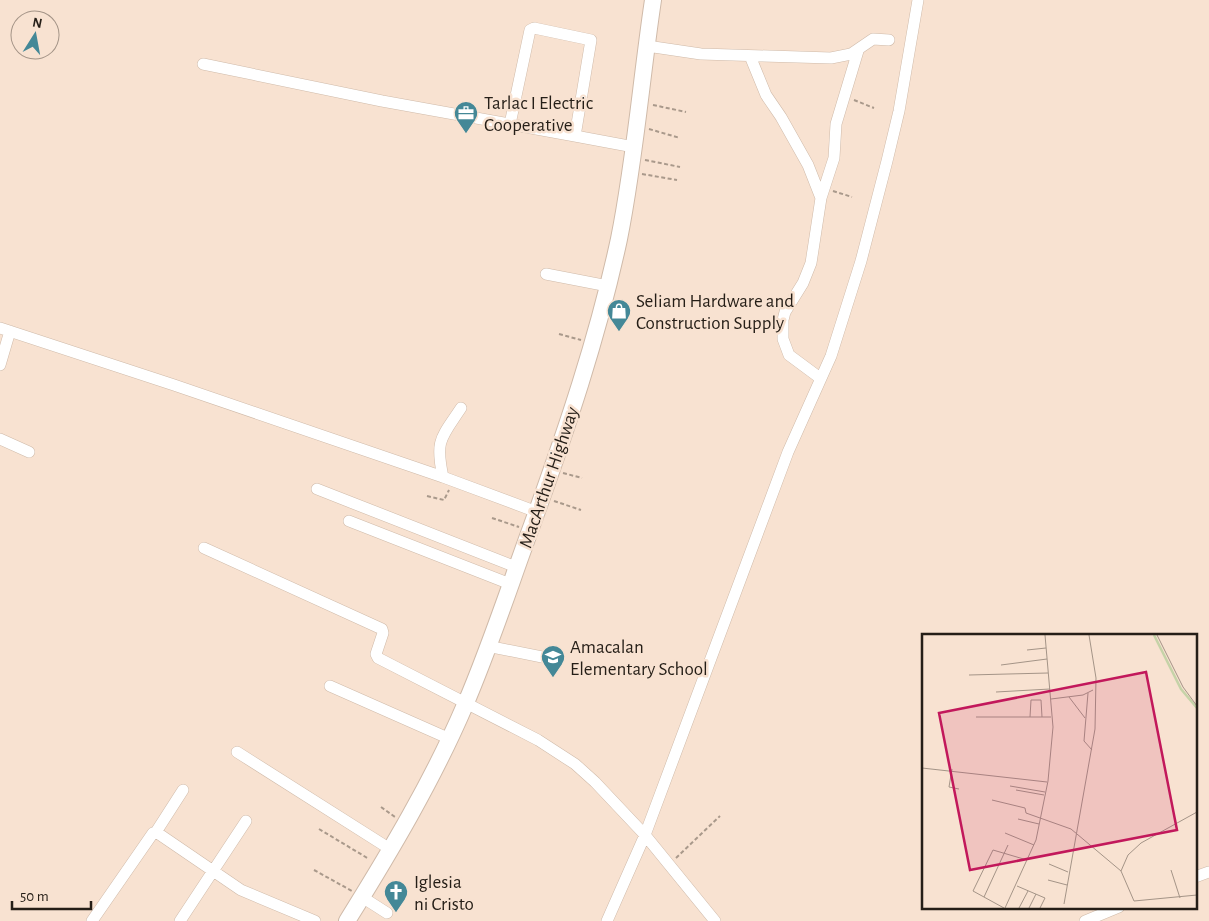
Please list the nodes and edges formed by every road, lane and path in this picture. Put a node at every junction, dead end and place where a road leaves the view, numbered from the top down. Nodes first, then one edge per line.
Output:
1 (653, 0) edge
2 (918, 0) edge
3 (890, 40) dead end
4 (647, 46) junction
5 (858, 51) junction
6 (750, 56) junction
7 (203, 64) dead end
8 (844, 97) junction
9 (640, 103) junction
10 (874, 108) dead end
11 (686, 112) dead end
12 (510, 124) junction
13 (637, 126) junction
14 (575, 136) junction
15 (680, 138) dead end
16 (632, 159) junction
17 (680, 167) dead end
18 (677, 180) dead end
19 (822, 193) junction
20 (852, 197) dead end
21 (546, 274) dead end
22 (608, 286) junction
23 (5, 330) edge
24 (559, 334) dead end
25 (593, 344) junction
26 (0, 365) edge
27 (820, 378) junction
28 (462, 408) dead end
29 (0, 439) edge
30 (29, 452) dead end
31 (551, 469) junction
32 (582, 478) dead end
33 (448, 479) junction
34 (317, 489) dead end
35 (426, 496) dead end
36 (539, 504) junction
37 (581, 510) dead end
38 (492, 518) dead end
39 (349, 521) dead end
40 (530, 531) junction
41 (204, 548) dead end
42 (516, 567) junction
43 (510, 584) junction
44 (487, 646) junction
45 (557, 660) dead end
46 (330, 686) dead end
47 (466, 703) junction
48 (450, 739) junction
49 (237, 752) dead end
50 (183, 790) dead end
51 (381, 807) dead end
52 (720, 816) dead end
53 (246, 821) dead end
54 (405, 823) junction
55 (319, 830) dead end
56 (156, 832) junction
57 (645, 836) junction
58 (390, 849) junction
59 (669, 864) junction
60 (380, 866) junction
61 (314, 870) dead end
62 (213, 871) junction
63 (1209, 872) edge
64 (1196, 876) edge
65 (362, 897) junction
66 (1117, 908) edge
67 (387, 913) dead end
68 (92, 921) edge
69 (180, 921) edge
70 (315, 921) edge
71 (347, 921) edge
72 (607, 921) edge
73 (715, 921) edge
74 (1085, 921) edge

1 - 4 highway, MacArthur Highway
2 - 27 street
3 - 5 street
4 - 6 street
4 - 9 highway, MacArthur Highway
5 - 6 street
5 - 8 street
6 - 19 street
7 - 12 street
8 - 10 path
8 - 19 street
9 - 11 path
9 - 13 highway, MacArthur Highway
12 - 14 street
12 - 14 street
13 - 15 path
13 - 16 highway, MacArthur Highway
14 - 16 street
16 - 17 path
16 - 18 path
16 - 22 highway, MacArthur Highway
19 - 20 path
19 - 27 street
21 - 22 street
22 - 25 highway, MacArthur Highway
23 - 26 street
23 - 33 street
24 - 25 path
25 - 31 highway, MacArthur Highway
27 - 57 street
28 - 33 street
29 - 30 street
31 - 32 path
31 - 36 highway, MacArthur Highway
33 - 35 path
33 - 36 street
34 - 42 street
36 - 37 path
36 - 40 highway, MacArthur Highway
38 - 40 path
39 - 43 street
40 - 42 highway, MacArthur Highway
41 - 47 street
42 - 43 highway, MacArthur Highway
43 - 44 highway, MacArthur Highway
44 - 45 street
44 - 47 highway, MacArthur Highway
46 - 48 street
47 - 48 highway, MacArthur Highway
47 - 57 street
48 - 54 highway, MacArthur Highway
49 - 58 street
50 - 56 street
51 - 54 path
52 - 59 path
53 - 62 street
54 - 58 highway, MacArthur Highway
55 - 60 path
56 - 62 street
56 - 68 street
57 - 59 street
57 - 72 street
58 - 60 highway, MacArthur Highway
59 - 73 street
60 - 65 highway, MacArthur Highway
61 - 65 path
62 - 69 street
62 - 70 street
63 - 64 street
65 - 67 street
65 - 71 highway, MacArthur Highway
66 - 74 street

